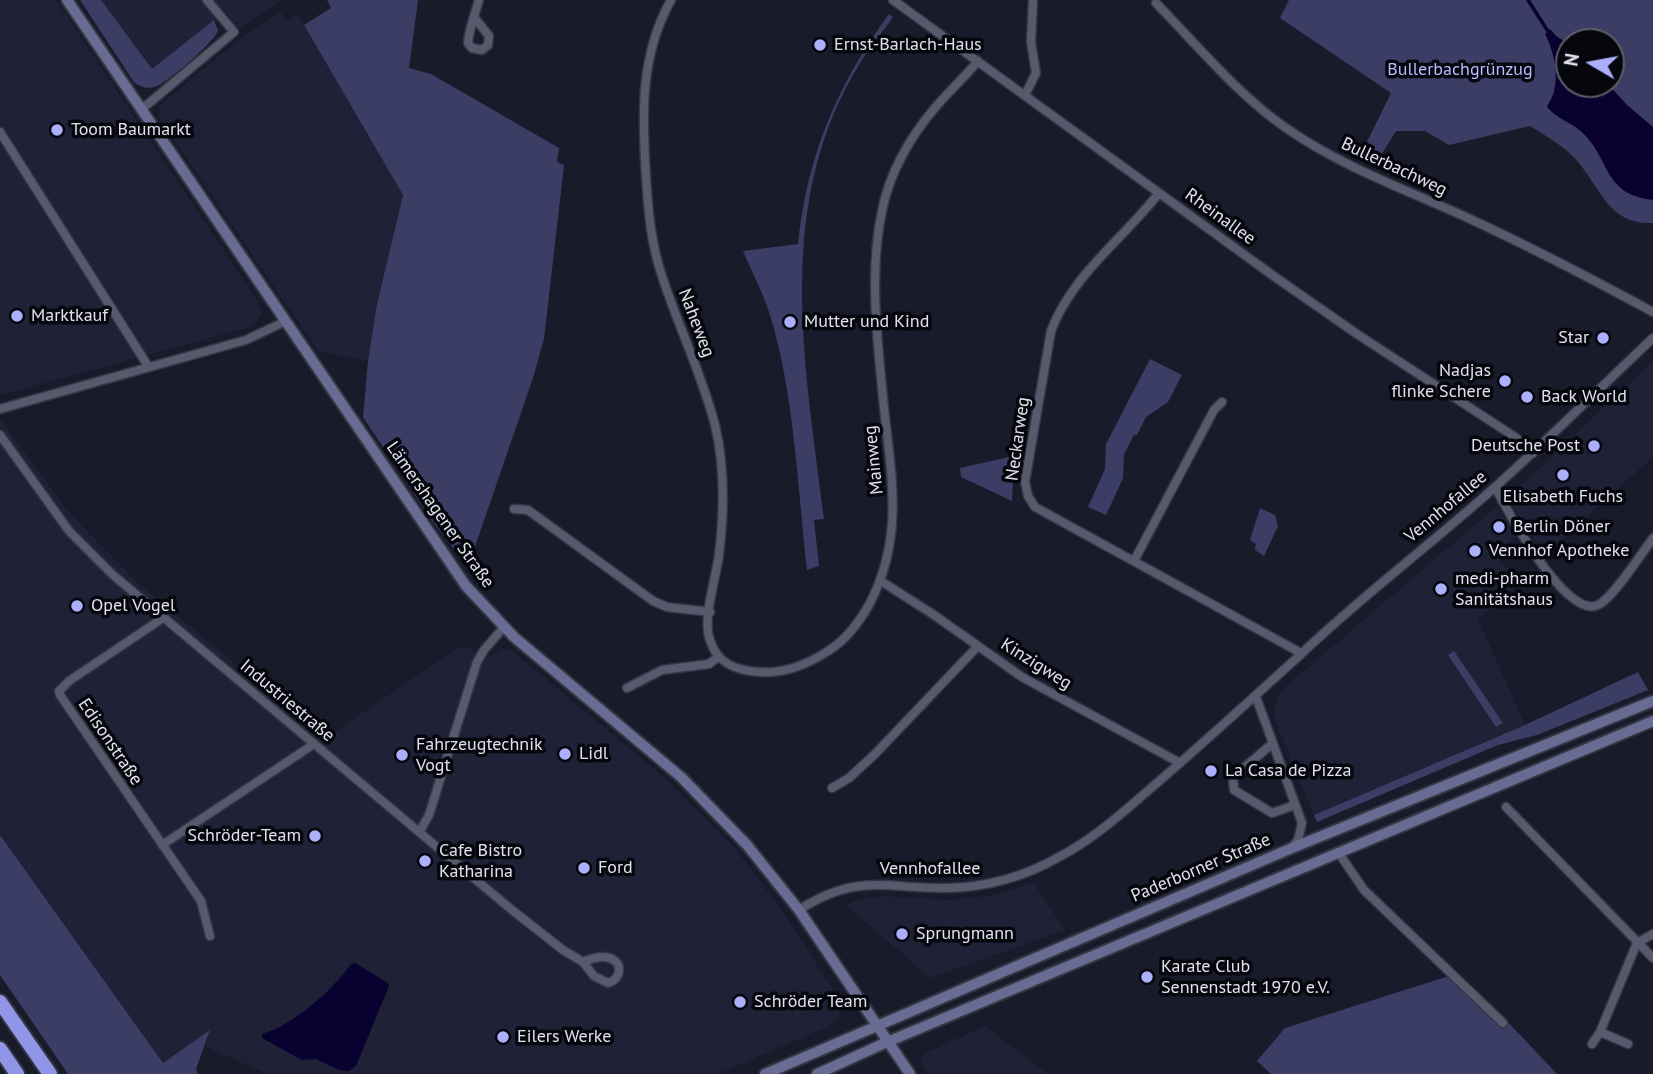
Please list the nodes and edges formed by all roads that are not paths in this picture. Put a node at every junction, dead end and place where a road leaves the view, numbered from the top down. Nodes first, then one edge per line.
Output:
1 (67, 0) edge
2 (207, 0) edge
3 (480, 0) edge
4 (671, 0) edge
5 (893, 0) edge
6 (1033, 0) edge
7 (1156, 3) dead end
8 (474, 17) dead end
9 (978, 61) junction
10 (1025, 95) junction
11 (142, 109) junction
12 (0, 132) edge
13 (1159, 193) junction
14 (1653, 312) edge
15 (285, 321) junction
16 (1653, 338) edge
17 (148, 366) junction
18 (1222, 402) dead end
19 (0, 409) edge
20 (0, 435) edge
21 (1533, 453) junction
22 (1494, 487) junction
23 (514, 509) dead end
24 (1653, 538) edge
25 (1134, 561) junction
26 (881, 581) junction
27 (710, 612) junction
28 (163, 618) junction
29 (504, 627) junction
30 (978, 646) junction
31 (1301, 653) junction
32 (718, 657) junction
33 (628, 688) dead end
34 (1256, 697) junction
35 (1653, 701) edge
36 (1653, 721) edge
37 (314, 744) junction
38 (1272, 744) junction
39 (1180, 763) junction
40 (832, 788) dead end
41 (1295, 805) junction
42 (1506, 807) dead end
43 (420, 831) junction
44 (162, 845) junction
45 (1292, 848) junction
46 (1338, 852) junction
47 (799, 910) junction
48 (1653, 934) edge
49 (210, 936) dead end
50 (1637, 943) junction
51 (1653, 958) edge
52 (583, 961) dead end
53 (0, 1002) edge
54 (1503, 1023) dead end
55 (875, 1026) junction
56 (1600, 1032) junction
57 (887, 1042) junction
58 (1592, 1044) dead end
59 (1628, 1044) dead end
60 (0, 1049) edge
61 (17, 1074) edge
62 (50, 1074) edge
63 (765, 1074) edge
64 (817, 1074) edge
65 (910, 1074) edge

1 - 11 main road, Lämershagener Straße
2 - 11 street
3 - 8 street
4 - 27 street, Naheweg
5 - 9 street, Rheinallee
6 - 10 street
7 - 14 street, Bullerbachweg
9 - 10 street, Rheinallee
9 - 26 street, Mainweg
10 - 13 street, Rheinallee
11 - 15 main road, Lämershagener Straße
12 - 17 street
13 - 21 street, Rheinallee
13 - 25 street, Neckarweg
15 - 17 street
15 - 29 main road, Lämershagener Straße
16 - 21 street, Vennhofallee
17 - 19 street
18 - 25 street
20 - 28 street, Industriestraße
21 - 22 street, Vennhofallee
22 - 24 street
22 - 31 street, Vennhofallee
23 - 27 street
25 - 31 street, Neckarweg
26 - 30 street, Kinzigweg
26 - 32 street, Mainweg
27 - 32 street, Naheweg
28 - 37 street, Industriestraße
28 - 44 street, Edisonstraße
29 - 43 street
29 - 47 main road, Lämershagener Straße
30 - 39 street, Kinzigweg
30 - 40 street
31 - 34 street, Vennhofallee
32 - 33 street
34 - 38 street
34 - 39 street, Vennhofallee
35 - 45 main road, Paderborner Straße
36 - 46 main road
37 - 43 street, Industriestraße
37 - 44 street
38 - 41 street
38 - 41 street
39 - 47 street, Vennhofallee
41 - 45 street
42 - 50 street
43 - 52 street, Industriestraße
44 - 49 street, Edisonstraße
45 - 55 main road, Paderborner Straße
46 - 54 street
46 - 57 main road
47 - 55 main road, Lämershagener Straße
48 - 50 street
50 - 51 street
50 - 56 street
53 - 62 highway
55 - 57 main road, Lämershagener Straße
55 - 63 main road, Paderborner Straße
56 - 58 street
56 - 59 street
57 - 64 main road
57 - 65 main road, Lämershagener Straße
60 - 61 highway

